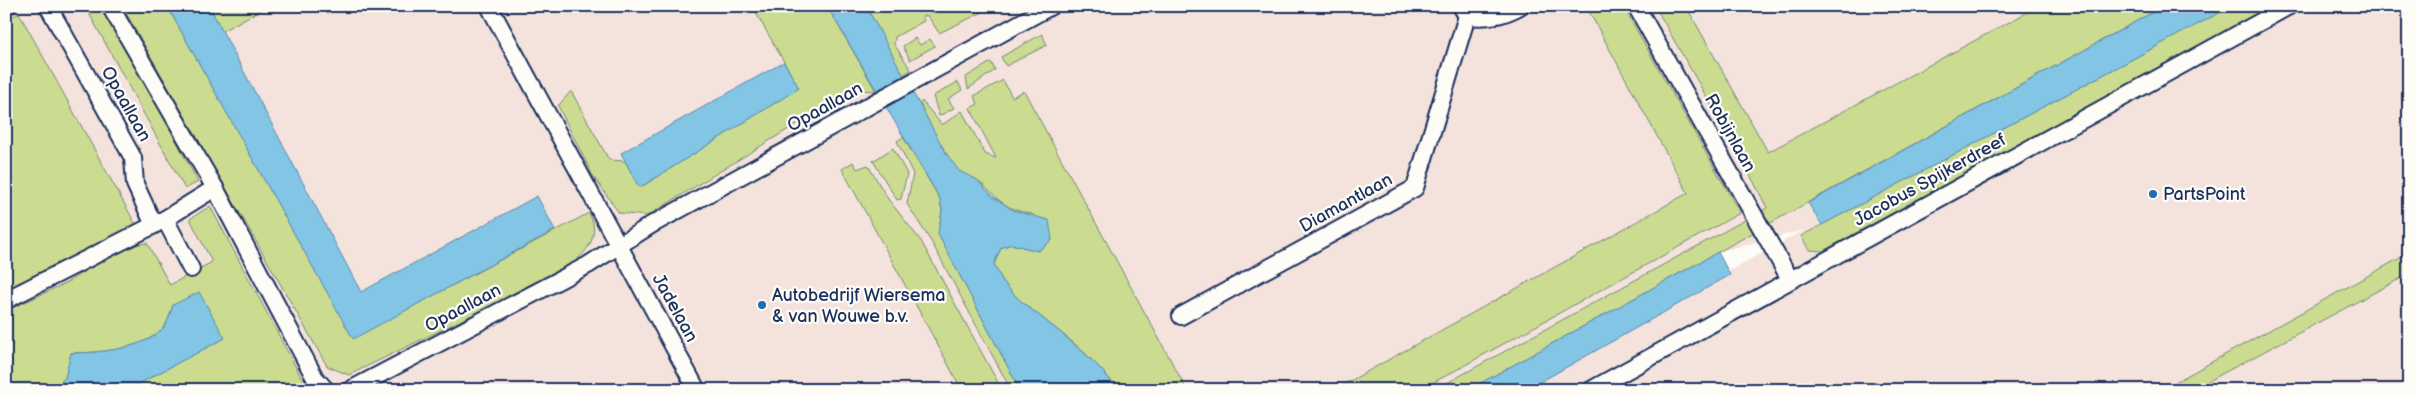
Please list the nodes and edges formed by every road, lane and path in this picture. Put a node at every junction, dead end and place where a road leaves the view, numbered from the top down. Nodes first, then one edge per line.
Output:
1 (48, 6) edge
2 (110, 6) edge
3 (489, 6) edge
4 (1051, 6) edge
5 (1520, 6) edge
6 (1636, 6) edge
7 (2290, 6) edge
8 (1464, 11) edge
9 (215, 188) junction
10 (159, 222) junction
11 (619, 244) junction
12 (191, 269) dead end
13 (1790, 279) junction
14 (6, 300) edge
15 (1182, 316) dead end
16 (326, 390) edge
17 (350, 390) edge
18 (697, 390) edge
19 (1591, 390) edge

1 - 10 street, Opaallaan
2 - 9 street, Opaallaan
3 - 11 street
4 - 11 street, Opaallaan
5 - 8 street
6 - 13 street, Robijnlaan
7 - 13 street, Jacobus Spijkerdreef
8 - 15 street, Diamantlaan
9 - 10 street
9 - 16 street, Opaallaan
10 - 12 street, Opaallaan
10 - 14 street
11 - 17 street, Opaallaan
11 - 18 street, Jadelaan
13 - 19 street, Jacobus Spijkerdreef

